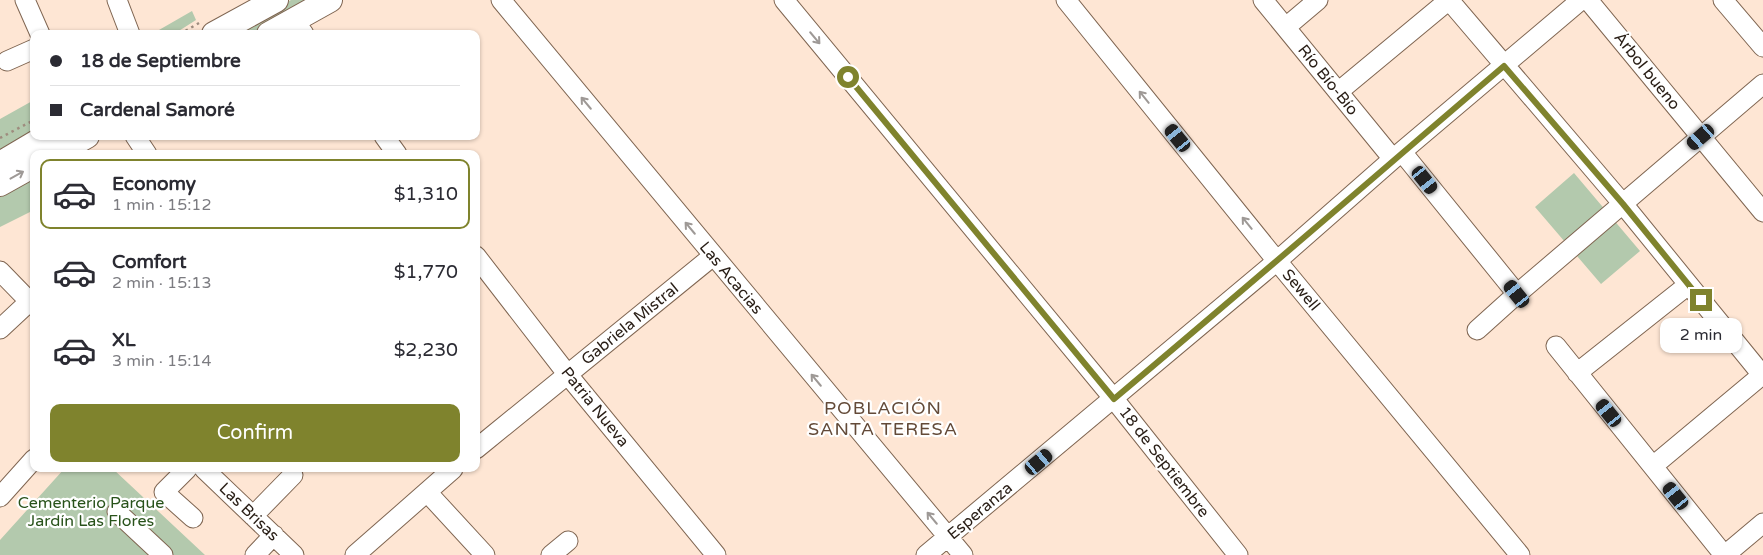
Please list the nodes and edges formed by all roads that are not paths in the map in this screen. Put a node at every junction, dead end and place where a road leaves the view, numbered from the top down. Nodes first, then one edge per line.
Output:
1 (25, 0) edge
2 (117, 0) edge
3 (276, 0) edge
4 (330, 0) edge
5 (501, 0) edge
6 (784, 0) edge
7 (1066, 0) edge
8 (1263, 0) edge
9 (1318, 0) edge
10 (1449, 0) edge
11 (1588, 0) edge
12 (1723, 0) edge
13 (1569, 4) edge
14 (236, 27) edge
15 (299, 27) edge
16 (1286, 27) junction
17 (38, 30) edge
18 (128, 30) edge
19 (286, 30) edge
20 (1763, 47) edge
21 (30, 50) edge
22 (7, 61) dead end
23 (1504, 66) junction
24 (1763, 84) edge
25 (1338, 92) junction
26 (1701, 137) junction
27 (40, 140) edge
28 (80, 140) edge
29 (62, 150) edge
30 (1397, 155) junction
31 (0, 164) edge
32 (30, 167) edge
33 (0, 184) edge
34 (1623, 204) junction
35 (1763, 212) edge
36 (713, 256) junction
37 (480, 261) edge
38 (1278, 261) junction
39 (0, 271) edge
40 (1688, 285) junction
41 (1517, 294) junction
42 (30, 303) edge
43 (30, 305) edge
44 (0, 330) edge
45 (1477, 330) dead end
46 (1556, 346) dead end
47 (1577, 372) junction
48 (568, 375) junction
49 (1763, 376) edge
50 (1114, 399) junction
51 (480, 443) edge
52 (30, 463) edge
53 (1652, 466) junction
54 (184, 472) edge
55 (207, 472) edge
56 (450, 472) edge
57 (293, 475) dead end
58 (3, 489) edge
59 (427, 492) junction
60 (117, 512) dead end
61 (253, 516) junction
62 (193, 518) dead end
63 (1763, 523) edge
64 (274, 535) junction
65 (948, 538) junction
66 (568, 541) dead end
67 (163, 555) edge
68 (255, 555) edge
69 (294, 555) edge
70 (355, 555) edge
71 (486, 555) edge
72 (551, 555) edge
73 (716, 555) edge
74 (926, 555) edge
75 (963, 555) edge
76 (1238, 555) edge
77 (1520, 555) edge
78 (1725, 555) edge

1 - 17 street
2 - 18 street
3 - 14 main road
4 - 15 main road
36 -> 5 street, Las Acacias
6 -> 50 street, 18 de Septiembre
38 -> 7 street, Sewell
8 - 16 street, Río Bío-Bío
9 - 16 street
10 - 23 street
10 - 25 street
11 - 26 street, Árbol bueno
12 - 20 street
13 - 23 street, Esperanza
15 - 19 main road
16 - 25 street, Río Bío-Bío
21 - 22 street
23 - 30 street, Esperanza
23 - 34 street
24 - 26 street
25 - 30 street, Río Bío-Bío
26 - 34 street
26 - 35 street, Árbol bueno
27 - 31 main road
28 - 29 main road
30 - 38 street, Esperanza
30 - 41 street, Río Bío-Bío
33 -> 32 main road
34 - 40 street
34 - 41 street
36 - 48 street, Gabriela Mistral
65 -> 36 street, Las Acacias
37 - 48 street, Patria Nueva
38 - 50 street, Esperanza
38 - 77 street, Sewell
39 - 42 street
40 - 47 street
40 - 49 street
41 - 45 street
43 - 44 street
46 - 47 street
47 - 53 street
48 - 51 street, Gabriela Mistral
48 - 73 street, Patria Nueva
49 - 53 street
50 - 65 street, Esperanza
50 - 76 street, 18 de Septiembre
52 - 58 street
53 - 78 street
54 - 62 street
55 - 61 street, Las Brisas
56 - 59 street
57 - 61 street
59 - 70 street
59 - 71 street
60 - 67 street
61 - 64 street, Las Brisas
63 - 78 street
64 - 68 street
64 - 69 street, Las Brisas
65 - 74 street, Esperanza
65 - 75 street, Las Acacias
66 - 72 street

